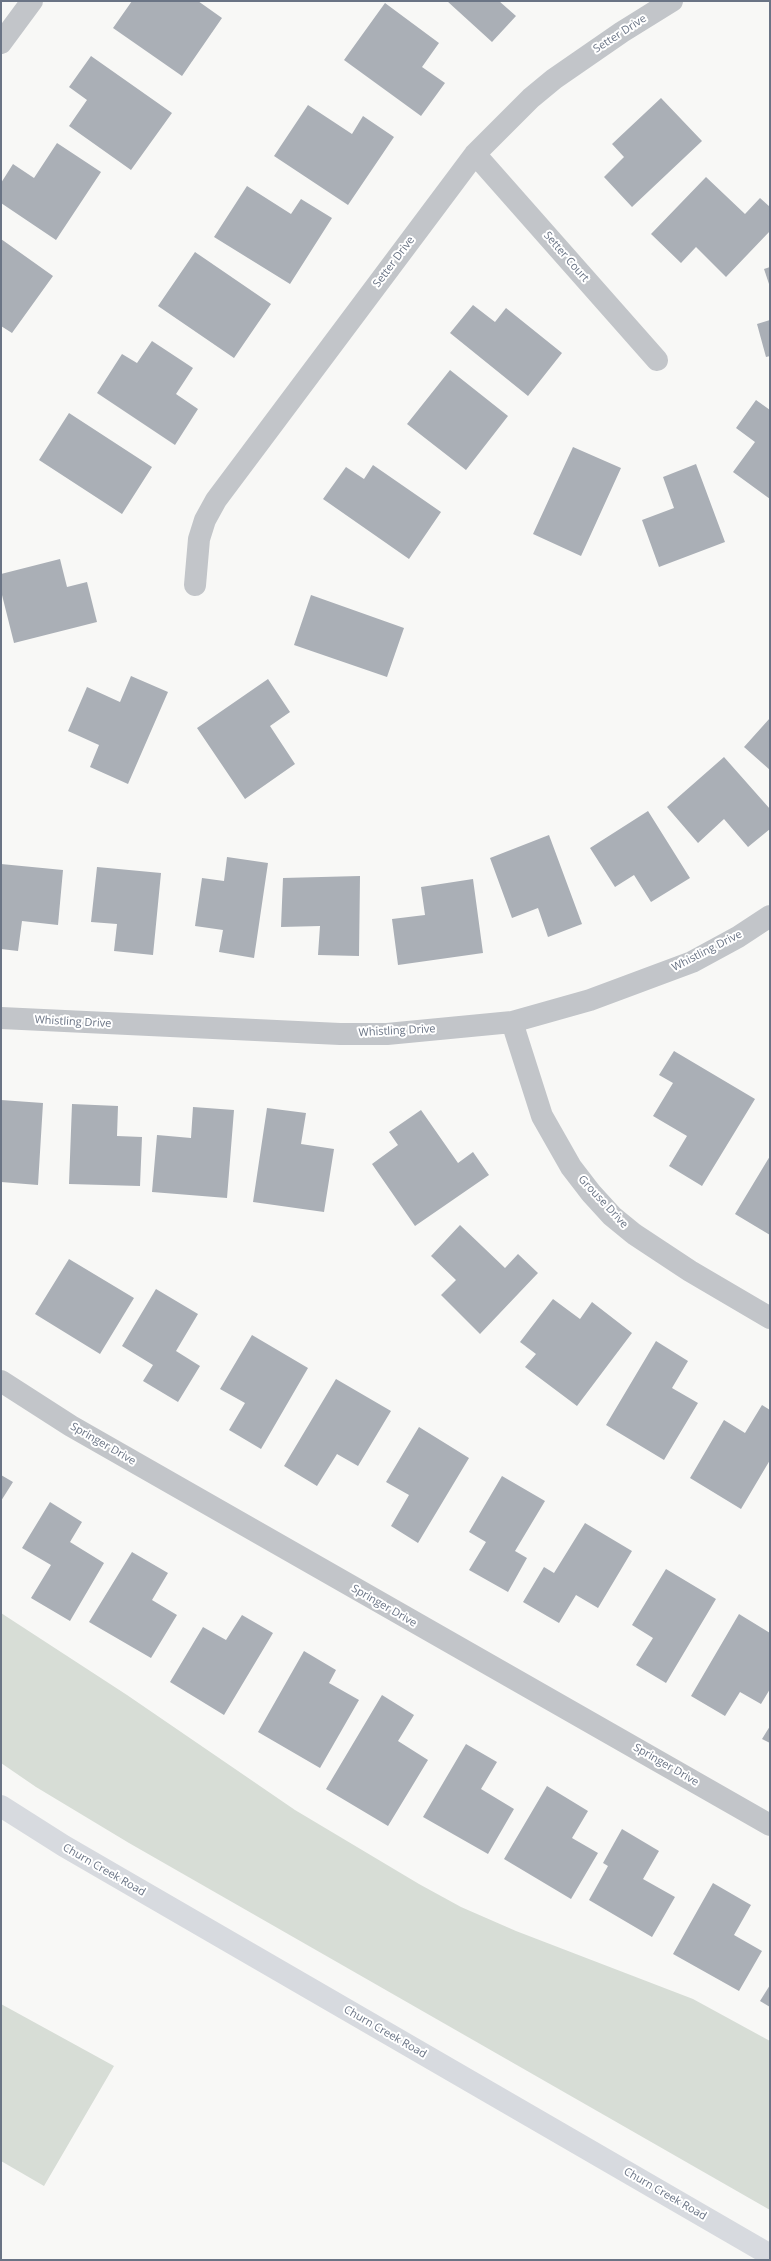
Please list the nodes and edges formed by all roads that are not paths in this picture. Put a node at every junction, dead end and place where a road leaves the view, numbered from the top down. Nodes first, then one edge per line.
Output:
1 (32, 1) edge
2 (672, 1) edge
3 (1, 43) edge
4 (475, 154) junction
5 (657, 360) dead end
6 (195, 585) dead end
7 (770, 916) edge
8 (1, 1018) edge
9 (512, 1022) junction
10 (770, 1318) edge
11 (1, 1381) edge
12 (1, 1806) edge
13 (770, 1825) edge
14 (770, 2255) edge

1 - 3 street
2 - 4 street, Setter Drive
4 - 5 street, Setter Court
4 - 6 street, Setter Drive
7 - 9 street, Whistling Drive
8 - 9 street, Whistling Drive
9 - 10 street, Grouse Drive
11 - 13 street, Springer Drive
12 - 14 main road, Churn Creek Road

